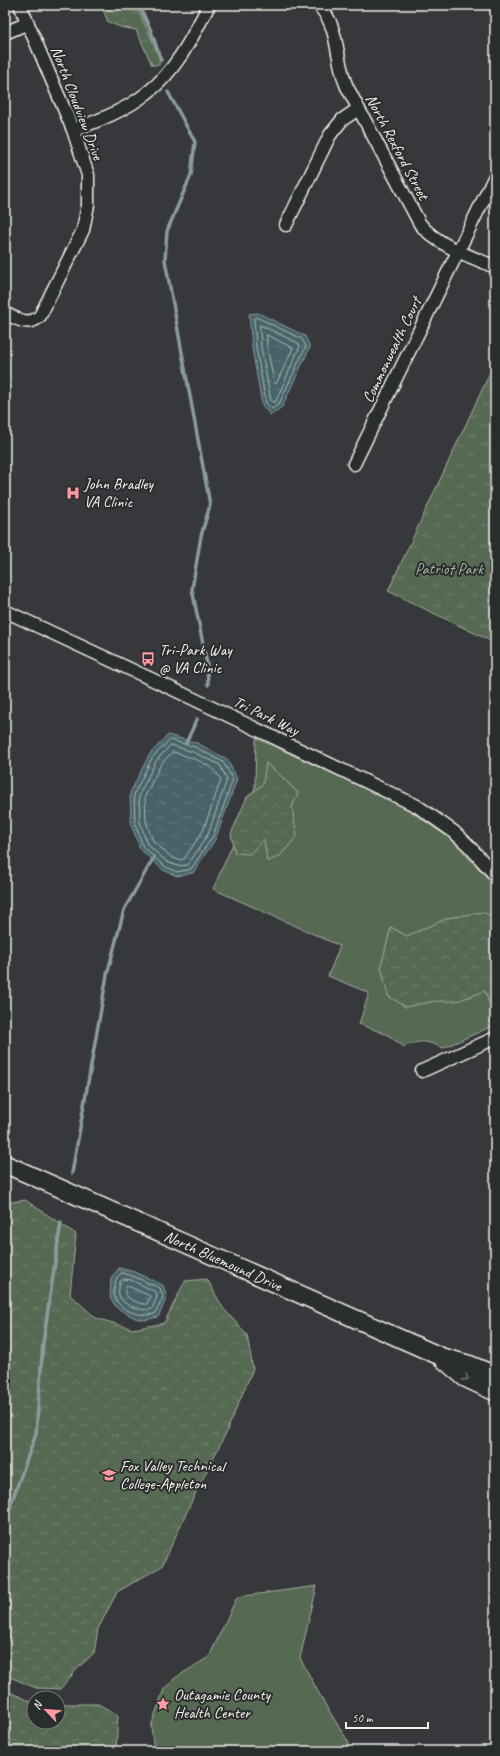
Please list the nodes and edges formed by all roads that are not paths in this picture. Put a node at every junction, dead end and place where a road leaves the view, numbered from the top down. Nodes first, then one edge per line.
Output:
1 (20, 5) edge
2 (209, 5) edge
3 (318, 5) edge
4 (28, 23) junction
5 (5, 33) edge
6 (358, 109) junction
7 (73, 130) junction
8 (495, 176) edge
9 (286, 225) dead end
10 (458, 250) junction
11 (495, 267) edge
12 (5, 313) edge
13 (354, 464) dead end
14 (5, 611) edge
15 (495, 875) edge
16 (495, 1038) edge
17 (422, 1071) dead end
18 (5, 1164) edge
19 (442, 1357) junction
20 (495, 1375) edge
21 (495, 1392) edge

1 - 4 street, North Cloudview Drive
2 - 7 street
3 - 6 street, North Rexford Street
4 - 5 street
4 - 7 street, North Cloudview Drive
6 - 9 street
6 - 10 street, North Rexford Street
7 - 12 street, North Cloudview Drive
8 - 10 street, Commonwealth Court
10 - 11 street, North Rexford Street
10 - 13 street, Commonwealth Court
14 - 15 street, Tri Park Way
16 - 17 street
18 - 19 main road, North Bluemound Drive
19 - 20 main road, North Bluemound Drive
19 -> 21 main road, North Bluemound Drive

